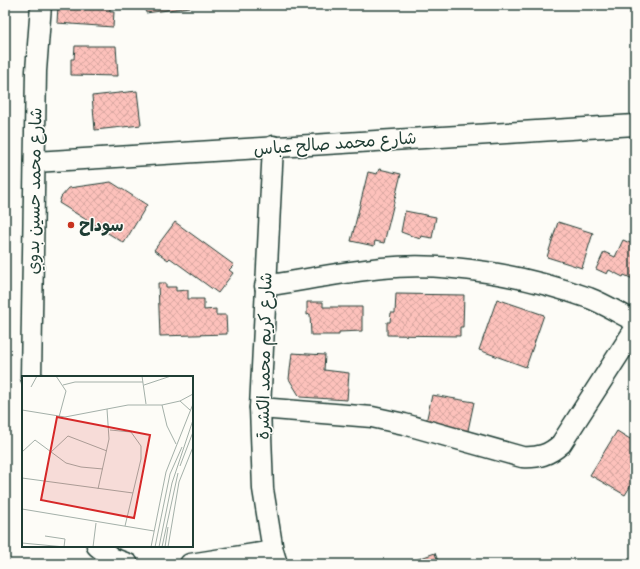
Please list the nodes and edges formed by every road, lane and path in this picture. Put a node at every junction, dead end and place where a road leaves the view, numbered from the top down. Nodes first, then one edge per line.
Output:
1 (41, 5) edge
2 (635, 125) edge
3 (273, 146) junction
4 (35, 162) junction
5 (265, 286) junction
6 (635, 321) edge
7 (635, 329) edge
8 (31, 376) edge
9 (260, 408) junction
10 (97, 547) edge
11 (275, 558) edge
12 (128, 564) edge
13 (190, 564) edge

1 - 4 street, شارع محمد حسين بدوي
2 - 3 street, شارع محمد صالح عباس
3 - 4 street, شارع محمد صالح عباس
3 - 5 street, شارع كريم محمد الكشرة
4 - 8 street, شارع محمد حسين بدوي
5 - 6 street
5 - 9 street, شارع كريم محمد الكشرة
7 - 9 street
9 - 11 street, شارع كريم محمد الكشرة
10 - 12 street
11 - 13 street

